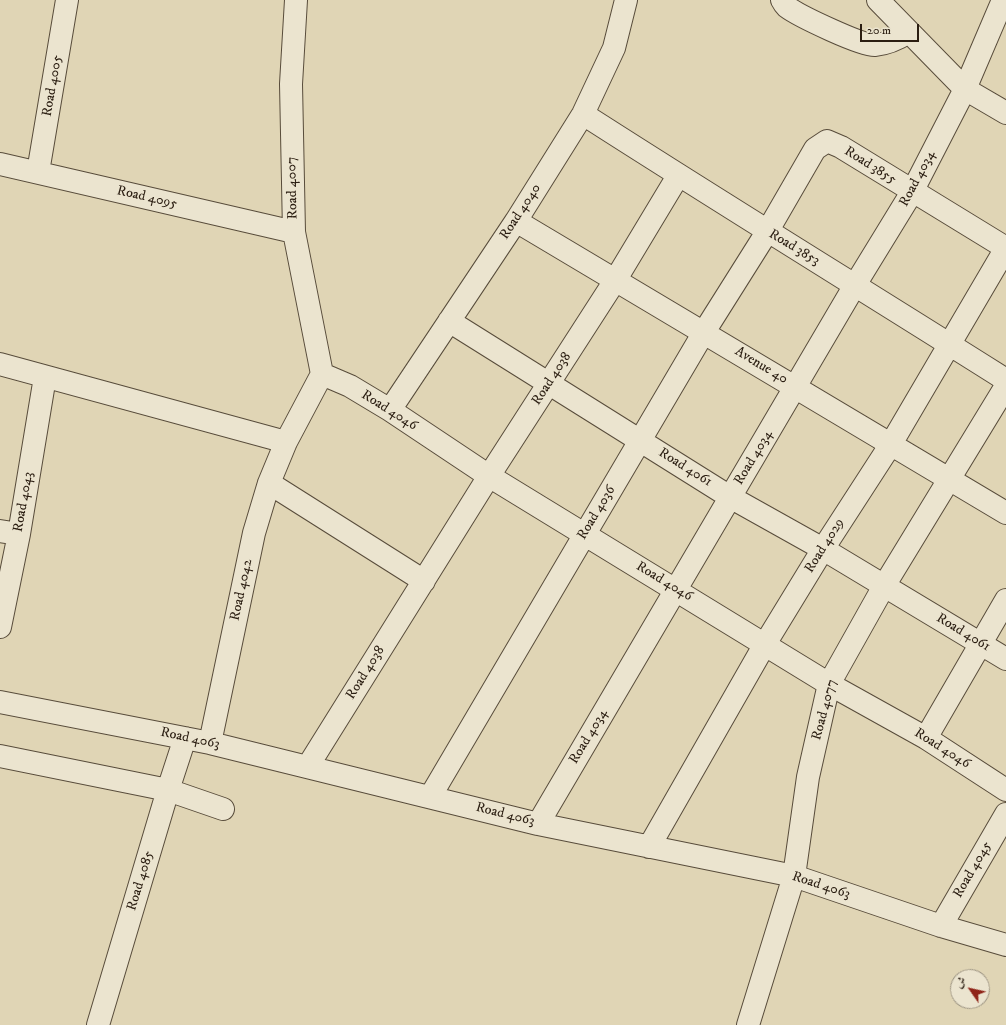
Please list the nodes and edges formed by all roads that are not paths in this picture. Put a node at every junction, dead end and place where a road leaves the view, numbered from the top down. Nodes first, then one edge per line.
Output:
1 (68, 0) edge
2 (296, 0) edge
3 (626, 0) edge
4 (782, 0) edge
5 (878, 0) edge
6 (1003, 0) edge
7 (909, 32) junction
8 (965, 89) junction
9 (1006, 113) edge
10 (583, 114) junction
11 (0, 164) edge
12 (38, 172) junction
13 (678, 176) junction
14 (912, 192) junction
15 (516, 221) junction
16 (294, 232) junction
17 (767, 232) junction
18 (1006, 248) edge
19 (616, 279) junction
20 (856, 285) junction
21 (449, 321) junction
22 (704, 332) junction
23 (949, 344) junction
24 (0, 364) edge
25 (322, 374) junction
26 (45, 377) junction
27 (1006, 380) edge
28 (549, 384) junction
29 (1006, 386) edge
30 (796, 387) junction
31 (390, 410) junction
32 (640, 440) junction
33 (286, 442) junction
34 (891, 444) junction
35 (489, 476) junction
36 (950, 480) junction
37 (268, 483) junction
38 (730, 497) junction
39 (1006, 513) edge
40 (10, 533) edge
41 (584, 534) junction
42 (823, 549) junction
43 (424, 581) junction
44 (884, 586) junction
45 (676, 589) junction
46 (1006, 600) edge
47 (0, 627) edge
48 (765, 644) junction
49 (981, 644) junction
50 (1006, 659) edge
51 (829, 684) junction
52 (0, 702) edge
53 (186, 738) junction
54 (926, 738) junction
55 (210, 743) junction
56 (0, 756) edge
57 (308, 766) junction
58 (168, 790) junction
59 (1006, 790) edge
60 (430, 797) junction
61 (223, 810) dead end
62 (1006, 814) edge
63 (538, 824) junction
64 (649, 847) junction
65 (794, 876) junction
66 (941, 926) junction
67 (1006, 945) edge
68 (98, 1025) edge
69 (748, 1025) edge

1 - 12 street, Road 4005
2 - 16 street, Road 4007
3 - 10 street, Road 4040
4 - 7 street
5 - 7 street
6 - 8 street, Road 4034
7 - 8 street
8 - 9 street
8 - 14 street, Road 4034
10 - 13 street, Road 3853
10 - 15 street, Road 4040
11 - 12 street, Road 4095
12 - 16 street, Road 4095
13 - 17 street, Road 3853
13 - 19 street, Road 4038
14 - 17 street, Road 3855
14 - 18 street, Road 3855
14 - 20 street, Road 4034
15 - 19 street, Avenue 40
15 - 21 street, Road 4040
16 - 25 street, Road 4007
17 - 20 street, Road 3853
17 - 22 street, Road 4036
18 - 23 street, Road 4029
19 - 22 street, Avenue 40
19 - 28 street, Road 4038
20 - 23 street, Road 3853
20 - 30 street, Road 4034
21 - 28 street, Road 4061
21 - 31 street, Road 4040
22 - 30 street, Avenue 40
22 - 32 street, Road 4036
23 - 27 street, Road 3853
23 - 34 street, Road 4029
24 - 26 street
25 - 31 street, Road 4046
25 - 33 street, Road 4042
26 - 33 street
26 - 40 street, Road 4043
28 - 32 street, Road 4061
28 - 35 street, Road 4038
29 - 36 street, Road 4077
30 - 34 street, Avenue 40
30 - 38 street, Road 4034
31 - 35 street, Road 4046
32 - 38 street, Road 4061
32 - 41 street, Road 4036
33 - 37 street, Road 4042
34 - 36 street, Avenue 40
34 - 42 street, Road 4029
35 - 41 street, Road 4046
35 - 43 street, Road 4038
36 - 39 street, Avenue 40
36 - 44 street, Road 4077
37 - 43 street
37 - 55 street, Road 4042
38 - 42 street, Road 4061
38 - 45 street, Road 4034
40 - 47 street, Road 4043
41 - 45 street, Road 4046
41 - 60 street, Road 4036
42 - 44 street, Road 4061
42 - 48 street, Road 4029
43 - 57 street, Road 4038
44 - 49 street, Road 4061
44 - 51 street, Road 4077
45 - 48 street, Road 4046
45 - 63 street, Road 4034
46 - 49 street
48 - 51 street, Road 4046
48 - 64 street, Road 4029
49 - 50 street, Road 4061
49 - 54 street
51 - 54 street, Road 4046
51 - 65 street, Road 4077
52 - 53 street, Road 4063
53 - 55 street, Road 4063
53 - 58 street, Road 4085
54 - 59 street, Road 4046
55 - 57 street, Road 4063
56 - 58 street
57 - 60 street, Road 4063
58 - 61 street
58 - 68 street, Road 4085
60 - 63 street, Road 4063
62 - 66 street, Road 4045
63 - 64 street, Road 4063
64 - 65 street, Road 4063
65 - 66 street, Road 4063
65 - 69 street, Road 4077
66 - 67 street, Road 4063

